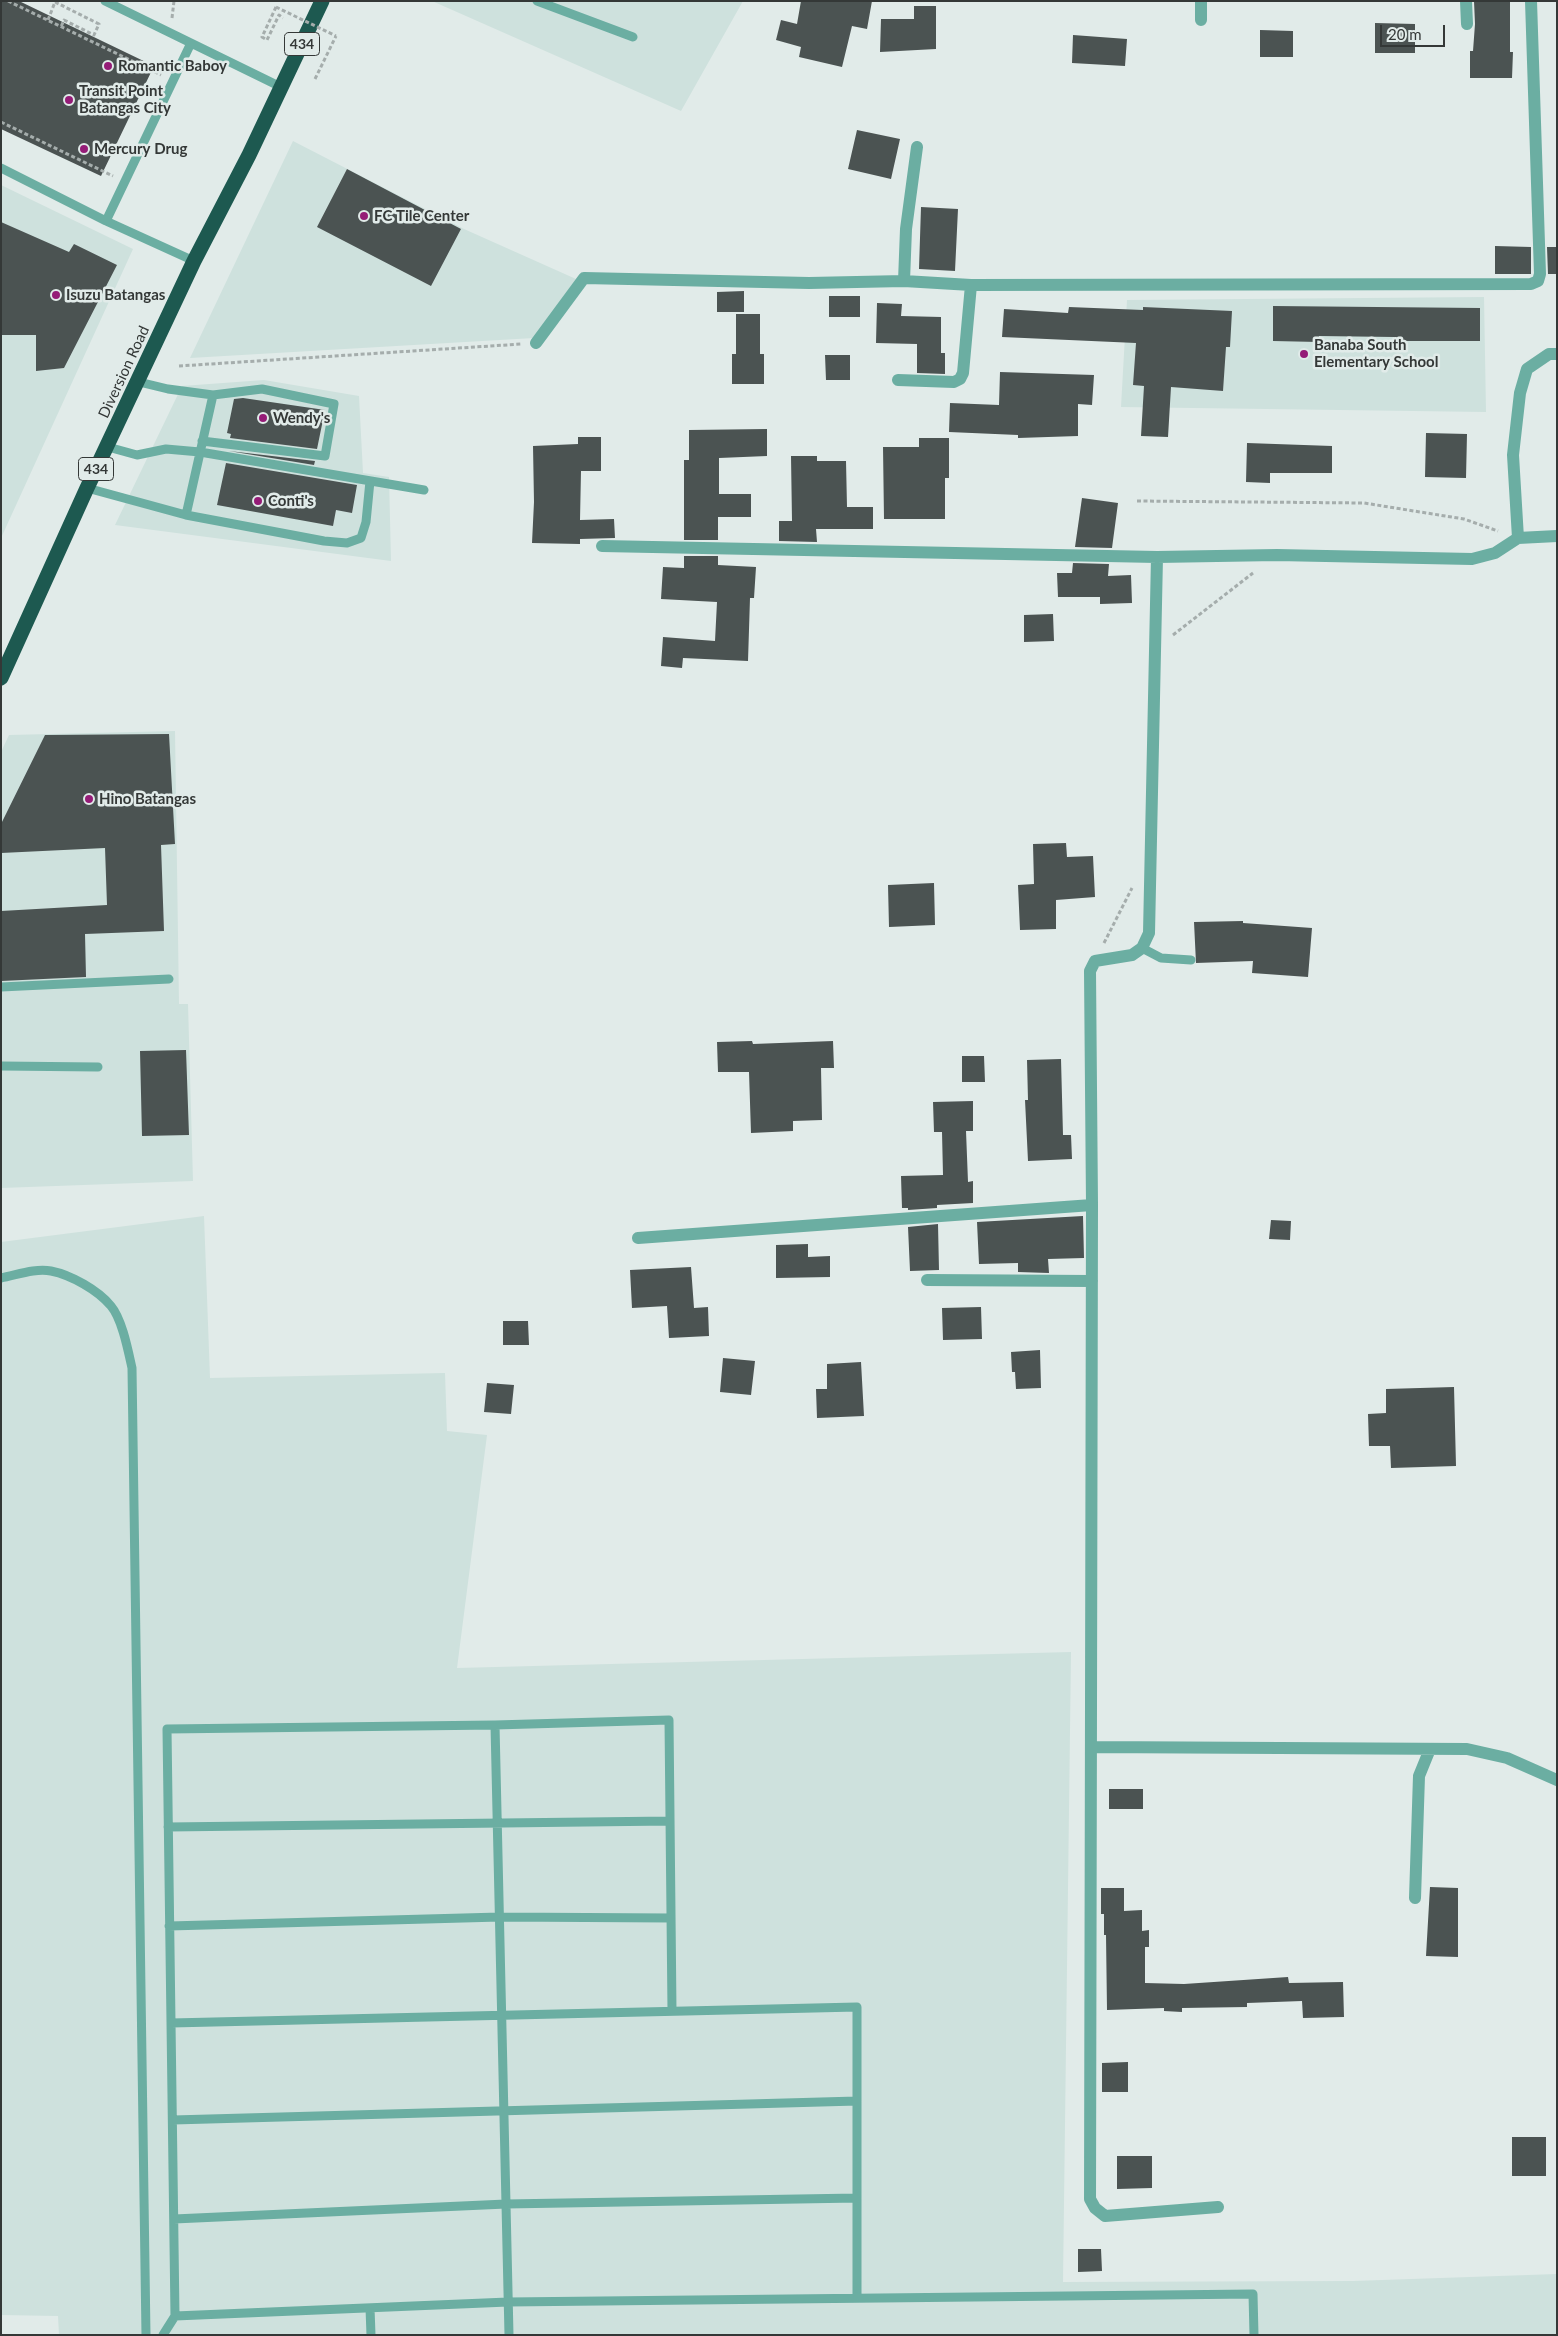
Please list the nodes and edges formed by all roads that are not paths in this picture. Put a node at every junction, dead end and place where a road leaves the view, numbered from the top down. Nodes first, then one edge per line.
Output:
1 (104, 1) edge
2 (322, 1) edge
3 (537, 1) edge
4 (1201, 1) edge
5 (1466, 1) edge
6 (1531, 1) edge
7 (1201, 20) dead end
8 (1467, 24) dead end
9 (633, 37) dead end
10 (191, 43) junction
11 (281, 87) junction
12 (917, 147) dead end
13 (1, 168) edge
14 (106, 221) junction
15 (194, 261) junction
16 (904, 281) junction
17 (970, 285) junction
18 (536, 343) road end
19 (1557, 354) edge
20 (898, 380) dead end
21 (139, 382) junction
22 (213, 395) junction
23 (202, 440) junction
24 (108, 447) junction
25 (200, 452) junction
26 (370, 481) junction
27 (87, 488) junction
28 (424, 490) dead end
29 (186, 515) junction
30 (1557, 536) edge
31 (1518, 538) junction
32 (602, 546) dead end
33 (1157, 557) junction
34 (1, 678) edge
35 (1142, 948) junction
36 (1190, 960) dead end
37 (169, 978) dead end
38 (1, 986) edge
39 (1, 1066) edge
40 (98, 1067) dead end
41 (1092, 1205) junction
42 (638, 1238) dead end
43 (1, 1278) edge
44 (927, 1280) dead end
45 (1092, 1281) junction
46 (495, 1725) junction
47 (1090, 1747) junction
48 (1430, 1749) junction
49 (1557, 1780) edge
50 (670, 1820) junction
51 (498, 1822) junction
52 (168, 1828) junction
53 (1415, 1898) dead end
54 (500, 1917) junction
55 (671, 1918) junction
56 (170, 1926) junction
57 (672, 2011) junction
58 (502, 2015) junction
59 (171, 2023) junction
60 (857, 2101) junction
61 (504, 2110) junction
62 (172, 2120) junction
63 (857, 2198) junction
64 (506, 2204) junction
65 (1218, 2207) dead end
66 (174, 2220) junction
67 (857, 2298) junction
68 (508, 2302) junction
69 (370, 2308) junction
70 (175, 2316) junction
71 (146, 2335) edge
72 (163, 2335) edge
73 (371, 2335) edge
74 (509, 2335) edge
75 (1254, 2335) edge

1 - 10 lane
2 - 11 highway, Diversion Road / 434
3 - 9 lane
4 - 7 street
5 - 8 street
6 - 17 street
10 - 11 lane
10 - 14 lane
11 - 15 highway, Diversion Road / 434
12 - 16 street
13 - 14 lane
14 - 15 lane
15 - 21 highway, Diversion Road / 434
16 - 17 street
16 - 18 street
17 - 20 street
19 - 31 street
21 - 22 lane
21 - 24 highway, Diversion Road / 434
22 - 23 lane
22 - 23 lane
23 - 25 lane
24 - 25 lane
24 - 27 highway, Diversion Road / 434
25 - 26 lane
25 - 29 lane
26 - 28 lane
26 - 29 lane
27 - 29 lane
27 - 34 highway, Diversion Road / 434
30 - 31 street
31 - 33 street
32 - 33 street
33 - 35 street
35 - 36 lane
35 - 41 street
37 - 38 lane
39 - 40 lane
41 - 42 street
41 - 45 street
43 - 71 lane
44 - 45 street
45 - 47 street
46 - 50 lane
46 - 51 lane
46 - 52 lane
47 - 48 street
47 - 65 street
48 - 49 street
48 - 53 street
50 - 51 lane
50 - 55 lane
51 - 52 lane
51 - 54 lane
52 - 56 lane
54 - 55 lane
54 - 56 lane
54 - 58 lane
55 - 57 lane
56 - 59 lane
57 - 58 lane
57 - 60 lane
58 - 59 lane
58 - 61 lane
59 - 62 lane
60 - 61 lane
60 - 63 lane
61 - 62 lane
61 - 64 lane
62 - 66 lane
63 - 64 lane
63 - 67 lane
64 - 66 lane
64 - 68 lane
66 - 70 lane
67 - 68 lane
67 - 75 lane
68 - 69 lane
68 - 74 lane
69 - 70 lane
69 - 73 lane
70 - 72 lane

